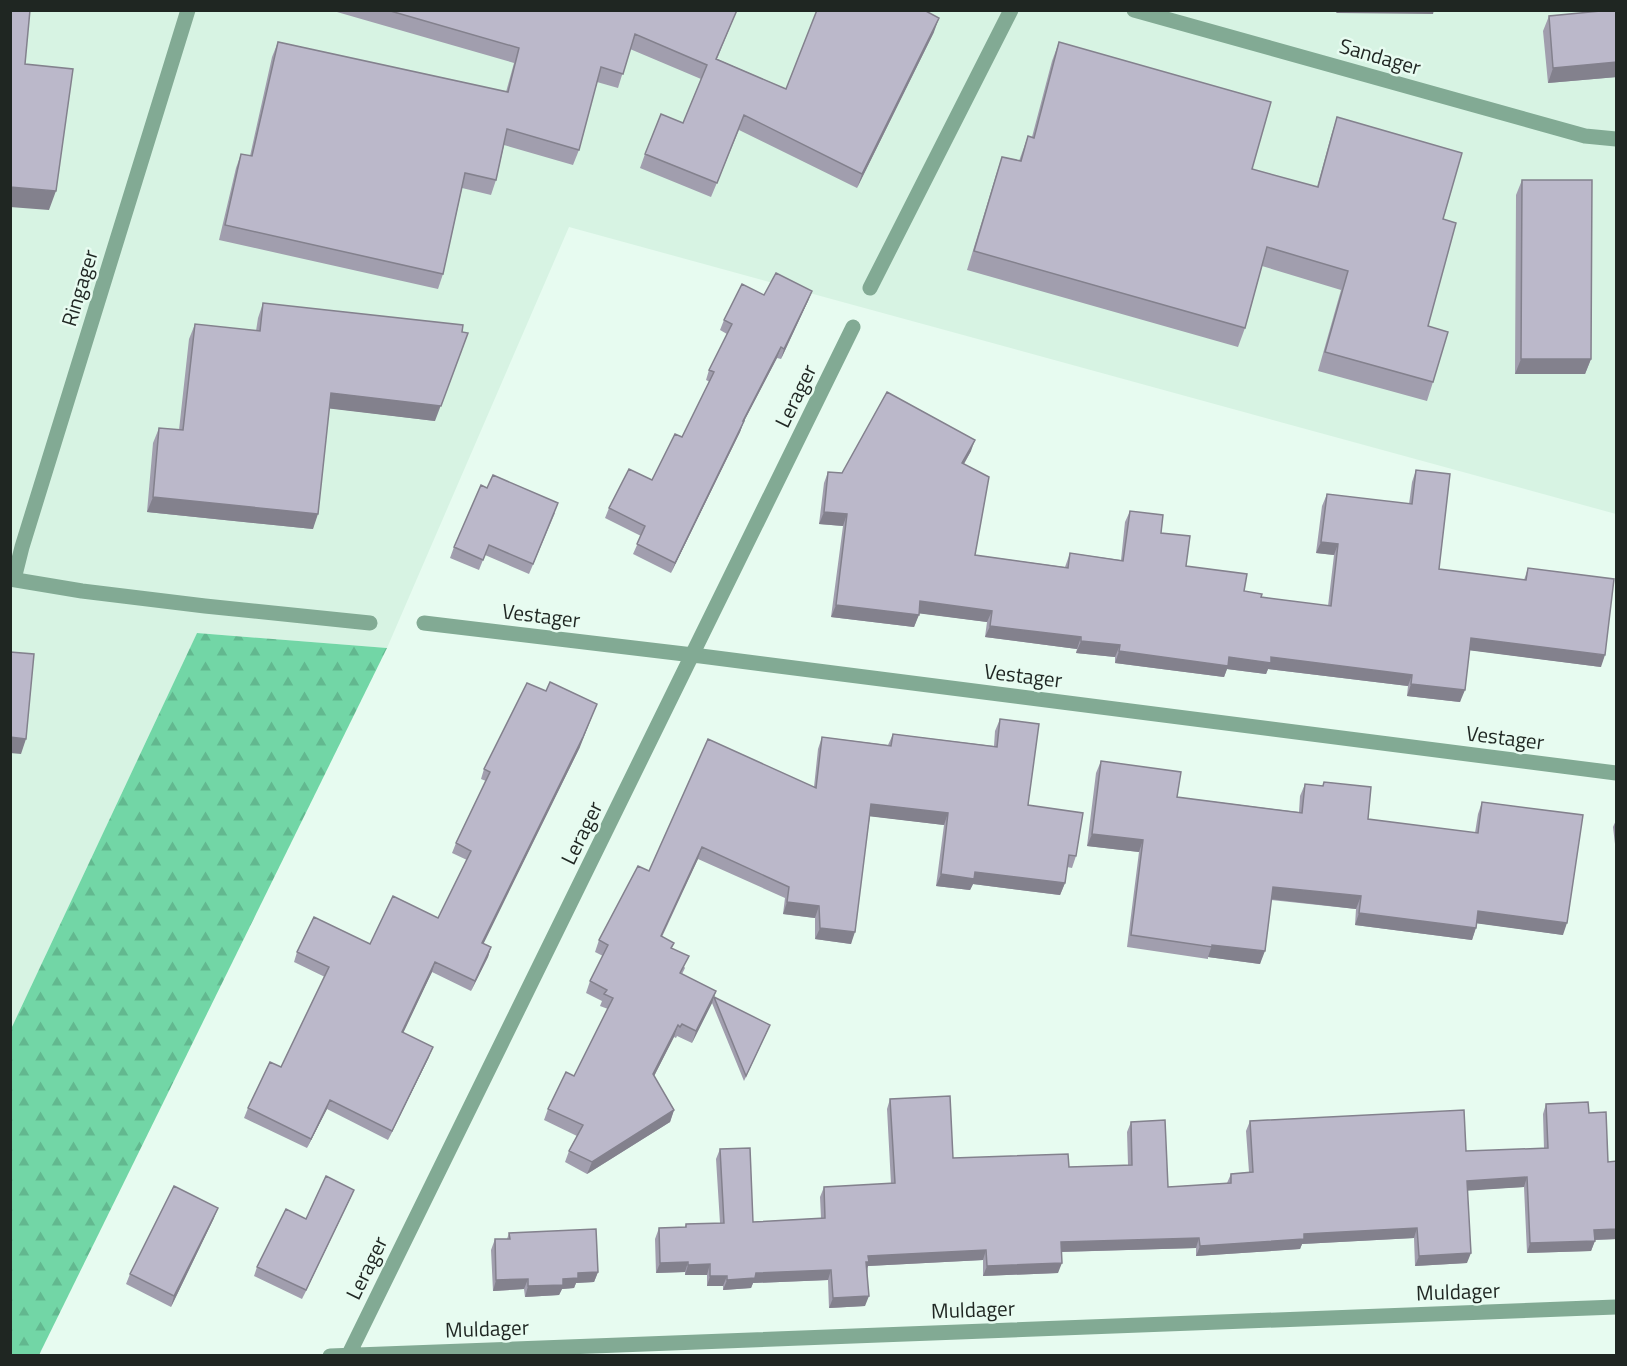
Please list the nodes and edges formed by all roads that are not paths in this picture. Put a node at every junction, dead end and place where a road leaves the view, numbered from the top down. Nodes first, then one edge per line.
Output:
1 (188, 10) edge
2 (1011, 10) edge
3 (1134, 10) edge
4 (1617, 140) edge
5 (870, 288) dead end
6 (853, 327) dead end
7 (12, 579) edge
8 (370, 622) dead end
9 (424, 623) dead end
10 (693, 655) junction
11 (1617, 773) edge
12 (1617, 1306) edge
13 (348, 1355) edge
14 (330, 1356) edge

1 - 7 street, Ringager
2 - 5 street
3 - 4 street, Sandager
6 - 10 street, Lerager
7 - 8 street, Ringager
9 - 10 street, Vestager
10 - 11 street, Vestager
10 - 13 street, Lerager
12 - 13 street, Muldager
13 - 14 street, Muldager

